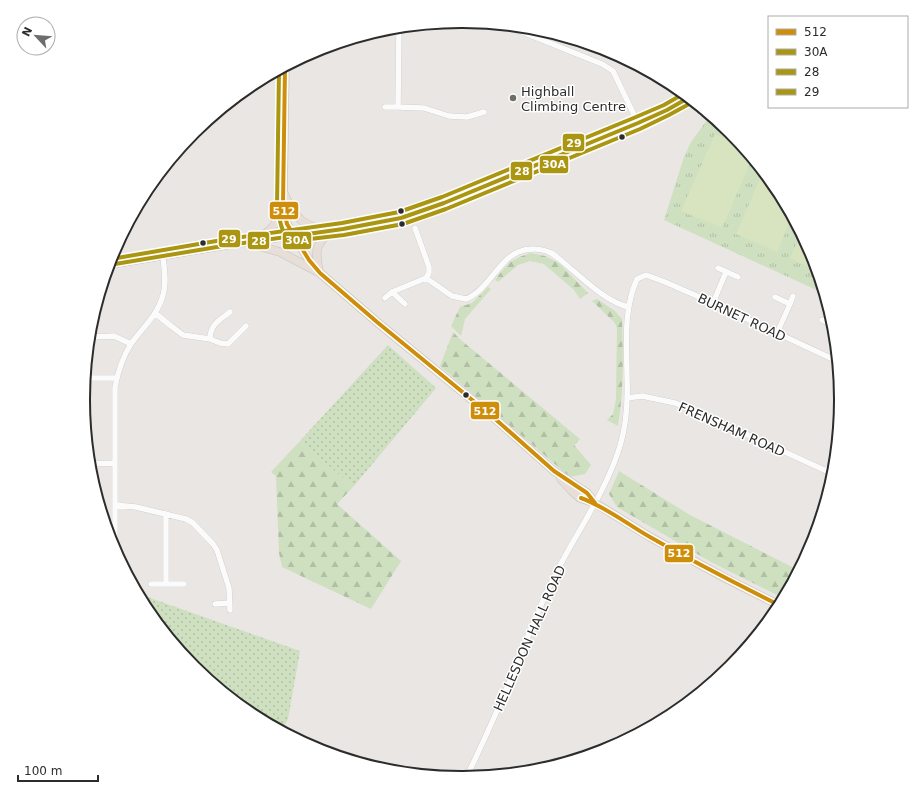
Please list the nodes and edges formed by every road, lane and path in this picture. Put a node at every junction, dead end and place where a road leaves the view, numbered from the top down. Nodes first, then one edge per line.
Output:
1 (399, 34) edge
2 (527, 34) edge
3 (285, 73) edge
4 (682, 101) edge
5 (385, 107) dead end
6 (398, 107) junction
7 (484, 112) dead end
8 (638, 123) junction
9 (283, 191) junction
10 (415, 228) dead end
11 (330, 231) junction
12 (293, 236) junction
13 (253, 242) junction
14 (163, 256) junction
15 (116, 264) edge
16 (718, 268) dead end
17 (726, 272) junction
18 (320, 273) junction
19 (646, 275) joint
20 (738, 277) dead end
21 (426, 278) junction
22 (392, 292) junction
23 (793, 296) dead end
24 (776, 297) dead end
25 (385, 298) dead end
26 (713, 302) junction
27 (405, 304) dead end
28 (790, 304) junction
29 (628, 307) junction
30 (230, 312) dead end
31 (155, 313) junction
32 (822, 320) dead end
33 (825, 321) edge
34 (246, 326) dead end
35 (777, 333) junction
36 (96, 337) edge
37 (210, 339) junction
38 (131, 344) junction
39 (831, 359) edge
40 (91, 378) edge
41 (116, 378) junction
42 (627, 398) junction
43 (114, 463) junction
44 (97, 464) edge
45 (827, 471) edge
46 (595, 503) junction
47 (115, 505) junction
48 (166, 514) junction
49 (115, 532) edge
50 (151, 584) dead end
51 (166, 584) junction
52 (184, 584) dead end
53 (773, 602) edge
54 (230, 603) junction
55 (215, 604) dead end
56 (230, 610) dead end
57 (470, 771) edge

1 - 6 street
2 - 8 street
3 - 9 highway
4 - 8 main road
5 - 6 street
6 - 7 street
8 - 11 main road
9 - 11 highway
9 - 12 highway
9 - 13 highway
10 - 21 street
11 - 12 main road
11 - 18 highway
12 - 13 main road
12 - 18 highway
13 - 14 main road
13 - 18 highway
14 - 15 main road
14 - 31 street
16 - 17 street
17 - 20 street
17 - 26 street
18 - 46 highway
19 - 26 street, BURNET ROAD
19 - 29 street, HELLESDON HALL ROAD
21 - 22 street
21 - 29 street
22 - 25 street
22 - 27 street
23 - 28 street
24 - 28 street
26 - 35 street, BURNET ROAD
28 - 35 street
29 - 42 street, HELLESDON HALL ROAD
30 - 37 street
31 - 37 street
31 - 38 street
32 - 33 street
34 - 37 street
35 - 39 street, BURNET ROAD
36 - 38 street
38 - 41 street
40 - 41 street
41 - 43 street
42 - 45 street, FRENSHAM ROAD
42 - 46 street, HELLESDON HALL ROAD
43 - 44 street
43 - 47 street
46 - 53 highway
46 - 57 street, HELLESDON HALL ROAD
47 - 48 street
47 - 49 street
48 - 51 street
48 - 54 street
50 - 51 street
51 - 52 street
54 - 55 street
54 - 56 street

